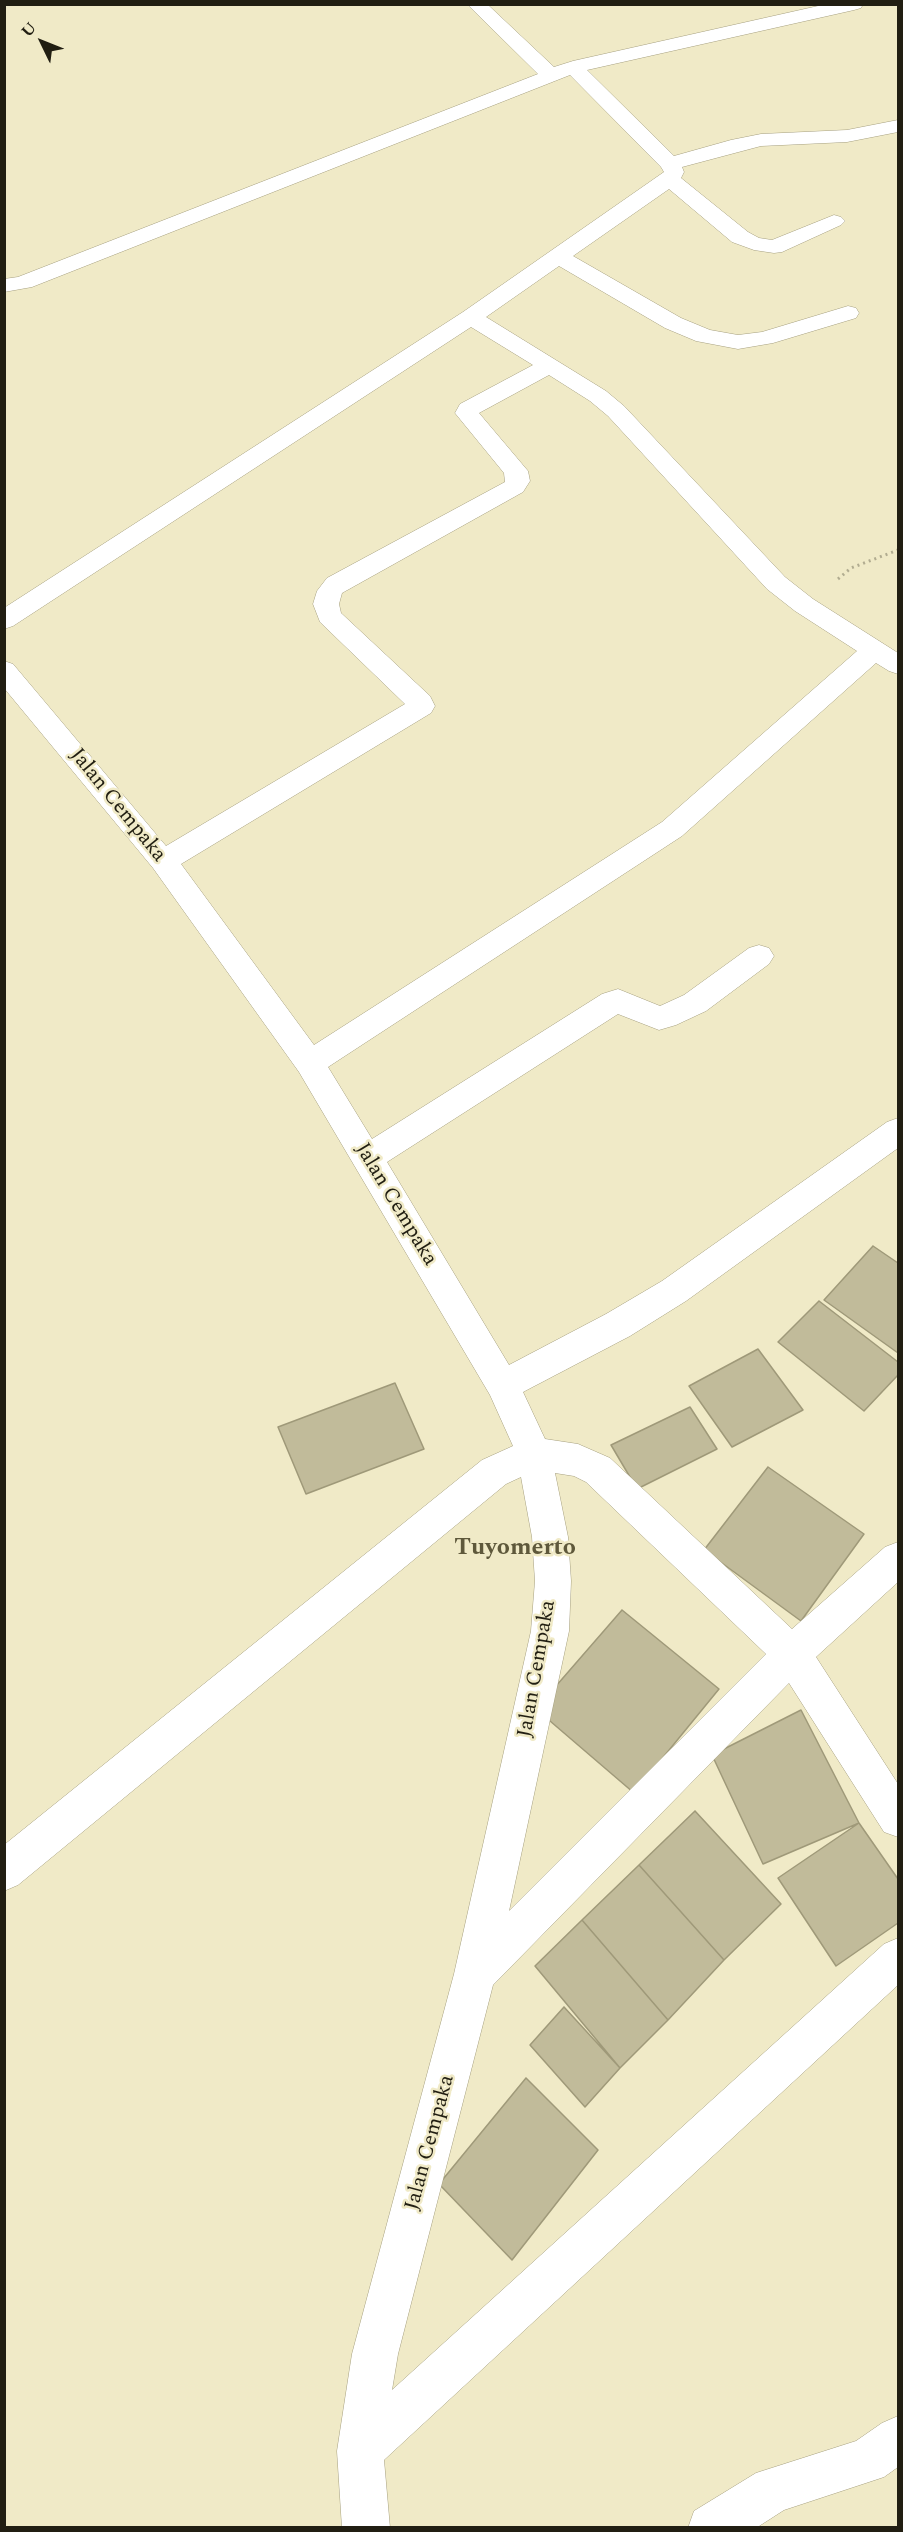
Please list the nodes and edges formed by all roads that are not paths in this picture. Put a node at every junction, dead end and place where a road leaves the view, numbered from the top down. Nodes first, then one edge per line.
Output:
1 (476, 4) edge
2 (854, 4) edge
3 (573, 67) junction
4 (552, 76) junction
5 (898, 126) edge
6 (670, 172) junction
7 (834, 221) dead end
8 (558, 256) junction
9 (4, 286) edge
10 (848, 313) dead end
11 (471, 317) junction
12 (549, 366) junction
13 (4, 620) edge
14 (874, 650) junction
15 (898, 665) edge
16 (4, 669) edge
17 (163, 861) junction
18 (759, 956) dead end
19 (310, 1064) junction
20 (898, 1131) edge
21 (366, 1158) junction
22 (503, 1385) junction
23 (534, 1454) junction
24 (898, 1560) edge
25 (792, 1654) junction
26 (898, 1818) edge
27 (4, 1871) edge
28 (898, 1958) edge
29 (476, 1974) junction
30 (898, 2439) edge
31 (360, 2451) junction
32 (366, 2528) edge
33 (711, 2528) edge

1 - 4 street
2 - 3 street
3 - 4 street
3 - 6 street
4 - 9 street
5 - 6 street
6 - 7 street
6 - 8 street
8 - 10 street
8 - 11 street
11 - 12 street
11 - 13 street
12 - 14 street
12 - 17 street
14 - 15 street
14 - 19 street
16 - 17 street, Jalan Cempaka
17 - 19 street, Jalan Cempaka
18 - 21 street
19 - 21 street, Jalan Cempaka
20 - 22 street
21 - 22 street, Jalan Cempaka
22 - 23 street, Jalan Cempaka
23 - 25 street
23 - 27 street
23 - 29 street, Jalan Cempaka
24 - 25 street
25 - 26 street
25 - 29 street
28 - 31 street
29 - 31 street, Jalan Cempaka
30 - 33 street
31 - 32 street, Jalan Cempaka

